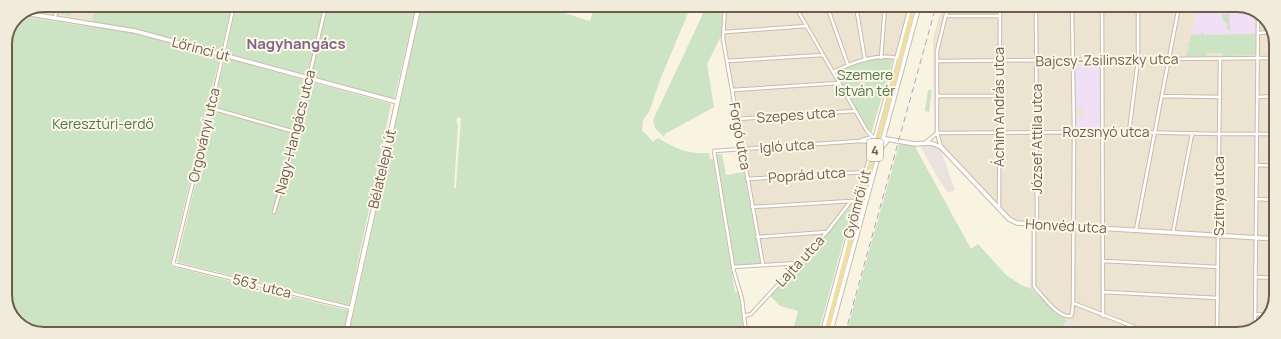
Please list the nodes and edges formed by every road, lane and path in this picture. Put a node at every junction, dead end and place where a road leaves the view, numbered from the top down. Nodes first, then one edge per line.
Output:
1 (56, 12) edge
2 (232, 12) edge
3 (324, 12) edge
4 (417, 12) edge
5 (725, 12) edge
6 (799, 12) edge
7 (829, 12) edge
8 (857, 12) edge
9 (885, 12) edge
10 (910, 12) edge
11 (912, 12) edge
12 (917, 12) edge
13 (947, 12) edge
14 (1000, 12) edge
15 (1036, 12) edge
16 (1072, 12) edge
17 (1102, 12) edge
18 (1138, 12) edge
19 (1178, 12) edge
20 (31, 14) edge
21 (946, 16) junction
22 (1000, 16) junction
23 (55, 17) junction
24 (1258, 20) edge
25 (807, 26) junction
26 (724, 32) junction
27 (1267, 32) edge
28 (1258, 33) junction
29 (222, 55) junction
30 (823, 55) junction
31 (881, 58) junction
32 (1258, 58) junction
33 (1269, 58) edge
34 (899, 59) junction
35 (1169, 59) junction
36 (1220, 59) junction
37 (864, 60) junction
38 (1036, 60) junction
39 (1073, 60) junction
40 (1103, 60) junction
41 (1138, 60) junction
42 (727, 61) junction
43 (999, 61) junction
44 (937, 62) junction
45 (848, 65) junction
46 (833, 72) junction
47 (309, 78) junction
48 (839, 83) junction
49 (732, 90) junction
50 (937, 96) junction
51 (999, 96) junction
52 (1162, 96) junction
53 (1269, 96) edge
54 (1220, 97) junction
55 (1257, 97) junction
56 (397, 102) junction
57 (211, 108) junction
58 (855, 111) junction
59 (737, 119) junction
60 (867, 131) junction
61 (295, 132) junction
62 (885, 132) junction
63 (1037, 132) junction
64 (1074, 132) junction
65 (1102, 132) junction
66 (1129, 132) junction
67 (1154, 132) junction
68 (937, 133) junction
69 (999, 133) junction
70 (1192, 134) junction
71 (1219, 134) junction
72 (1257, 134) junction
73 (1269, 134) edge
74 (874, 137) junction
75 (868, 140) junction
76 (886, 140) junction
77 (874, 142) junction
78 (924, 143) junction
79 (941, 146) junction
80 (742, 149) junction
81 (1257, 165) junction
82 (1269, 166) edge
83 (866, 172) junction
84 (747, 178) junction
85 (1256, 199) junction
86 (1269, 200) edge
87 (851, 201) junction
88 (858, 202) junction
89 (752, 207) junction
90 (999, 208) junction
91 (274, 212) dead end
92 (1036, 224) junction
93 (1074, 226) junction
94 (1103, 228) junction
95 (1136, 230) junction
96 (827, 232) junction
97 (1173, 232) junction
98 (1219, 235) junction
99 (757, 236) junction
100 (1256, 238) junction
101 (1269, 239) edge
102 (1104, 261) junction
103 (799, 263) junction
104 (173, 264) joint
105 (763, 265) junction
106 (733, 267) junction
107 (1218, 267) junction
108 (1255, 277) junction
109 (1269, 278) edge
110 (1103, 292) junction
111 (1218, 298) junction
112 (1073, 303) junction
113 (351, 308) junction
114 (1255, 314) junction
115 (1262, 315) edge
116 (744, 316) junction
117 (1103, 316) junction
118 (1255, 322) edge
119 (347, 327) edge
120 (745, 327) edge
121 (824, 327) edge
122 (828, 327) edge
123 (832, 327) edge
124 (1133, 327) edge
125 (1217, 327) edge

1 - 23 street
2 - 29 street, Orgoványi utca
3 - 47 street, Nagy-Hangács utca
4 - 56 main road, Bélatelepi út
5 - 26 street, Forgó utca
6 - 25 street
7 - 45 street
8 - 37 street
9 - 31 street
10 - 34 street, Gyömrői út
11 - 34 main road, 4
12 - 62 street
13 - 21 street
14 - 22 street, Áchim András utca
15 - 38 street, József Attila utca
16 - 39 street
17 - 40 street
18 - 41 street
19 - 35 street
20 - 23 street, Lőrinci út
21 - 22 street
21 - 44 street
22 - 43 street, Áchim András utca
23 - 29 street, Lőrinci út
24 - 28 street
25 - 26 street
25 - 30 street
26 - 42 street, Forgó utca
27 - 28 street
28 - 32 street
29 - 47 street, Lőrinci út
29 - 57 street, Orgoványi utca
30 - 42 street
30 - 46 street
31 - 34 street
31 - 37 street
32 - 33 street, Bajcsy-Zsilinszky utca
32 - 36 street, Bajcsy-Zsilinszky utca
32 - 55 street
34 - 74 street, Gyömrői út
34 - 122 main road, 4, bridge
35 - 36 street, Bajcsy-Zsilinszky utca
35 - 41 street, Bajcsy-Zsilinszky utca
35 - 52 street
36 - 54 street, Szitnya utca
37 - 45 street
38 - 39 street, Bajcsy-Zsilinszky utca
38 - 43 street, Bajcsy-Zsilinszky utca
38 - 63 street, József Attila utca
39 - 40 street, Bajcsy-Zsilinszky utca
39 - 64 street
40 - 41 street, Bajcsy-Zsilinszky utca
40 - 65 street
41 - 66 street
42 - 49 street, Forgó utca
43 - 44 street, Bajcsy-Zsilinszky utca
43 - 51 street, Áchim András utca
44 - 50 street
45 - 46 street
46 - 48 street
47 - 56 street, Lőrinci út
47 - 61 street, Nagy-Hangács utca
48 - 49 street
48 - 58 street
49 - 59 street, Forgó utca
50 - 51 street
50 - 68 street
51 - 69 street, Áchim András utca
52 - 54 street
52 - 67 street
53 - 55 street
54 - 71 street, Szitnya utca
55 - 72 street
56 - 113 main road, Bélatelepi út
57 - 61 street
57 - 104 street, Orgoványi utca
58 - 59 street, Szepes utca
58 - 60 street
59 - 80 street, Forgó utca
60 - 74 street
60 - 75 street
61 - 91 street, Nagy-Hangács utca
62 - 76 street
62 - 76 street
63 - 64 street, Rozsnyó utca
63 - 69 street, Rozsnyó utca
63 - 92 street, József Attila utca
64 - 65 street, Rozsnyó utca
64 - 93 street
65 - 66 street, Rozsnyó utca
65 - 94 street
66 - 67 street, Rozsnyó utca
67 - 70 street, Rozsnyó utca
67 - 95 street
68 - 69 street, Rozsnyó utca
68 - 78 street
68 - 79 street
69 - 90 street, Áchim András utca
70 - 71 street, Rozsnyó utca
70 - 97 street
71 - 72 street, Rozsnyó utca
71 - 98 street, Szitnya utca
72 - 73 street, Rozsnyó utca
72 - 81 street
74 - 75 street, Igló utca
74 - 76 street
74 - 77 street, Gyömrői út
75 - 77 street, Igló utca
75 - 80 street, Igló utca
76 - 77 street
76 - 78 street
76 - 123 street, Gyömrői út
77 - 83 street, Gyömrői út
78 - 79 street
79 - 90 street, Honvéd utca
80 - 84 street, Forgó utca
80 - 106 street, Igló utca
81 - 82 street
81 - 85 street
83 - 84 street, Poprád utca
83 - 88 street, Gyömrői út
84 - 89 street, Forgó utca
85 - 86 street
85 - 100 street
87 - 88 street
87 - 89 street
87 - 96 street, Lajta utca
88 - 121 street, Gyömrői út
89 - 99 street, Forgó utca
90 - 92 street, Honvéd utca
92 - 93 street, Honvéd utca
92 - 112 street, József Attila utca
93 - 94 street, Honvéd utca
93 - 112 street
94 - 95 street, Honvéd utca
94 - 102 street
95 - 97 street, Honvéd utca
96 - 99 street
96 - 103 street, Lajta utca
97 - 98 street, Honvéd utca
98 - 100 street, Honvéd utca
98 - 107 street, Szitnya utca
99 - 105 street, Forgó utca
100 - 101 street, Honvéd utca
100 - 108 street
102 - 107 street
102 - 110 street
103 - 105 street
103 - 116 street, Lajta utca
104 - 113 street, 563. utca
105 - 106 street
106 - 116 street
107 - 111 street, Szitnya utca
108 - 109 street
108 - 114 street
110 - 111 street
110 - 117 street
111 - 125 street, Szitnya utca
112 - 117 street
113 - 119 main road, Bélatelepi út
114 - 115 street
114 - 118 street
116 - 120 street
117 - 124 street

